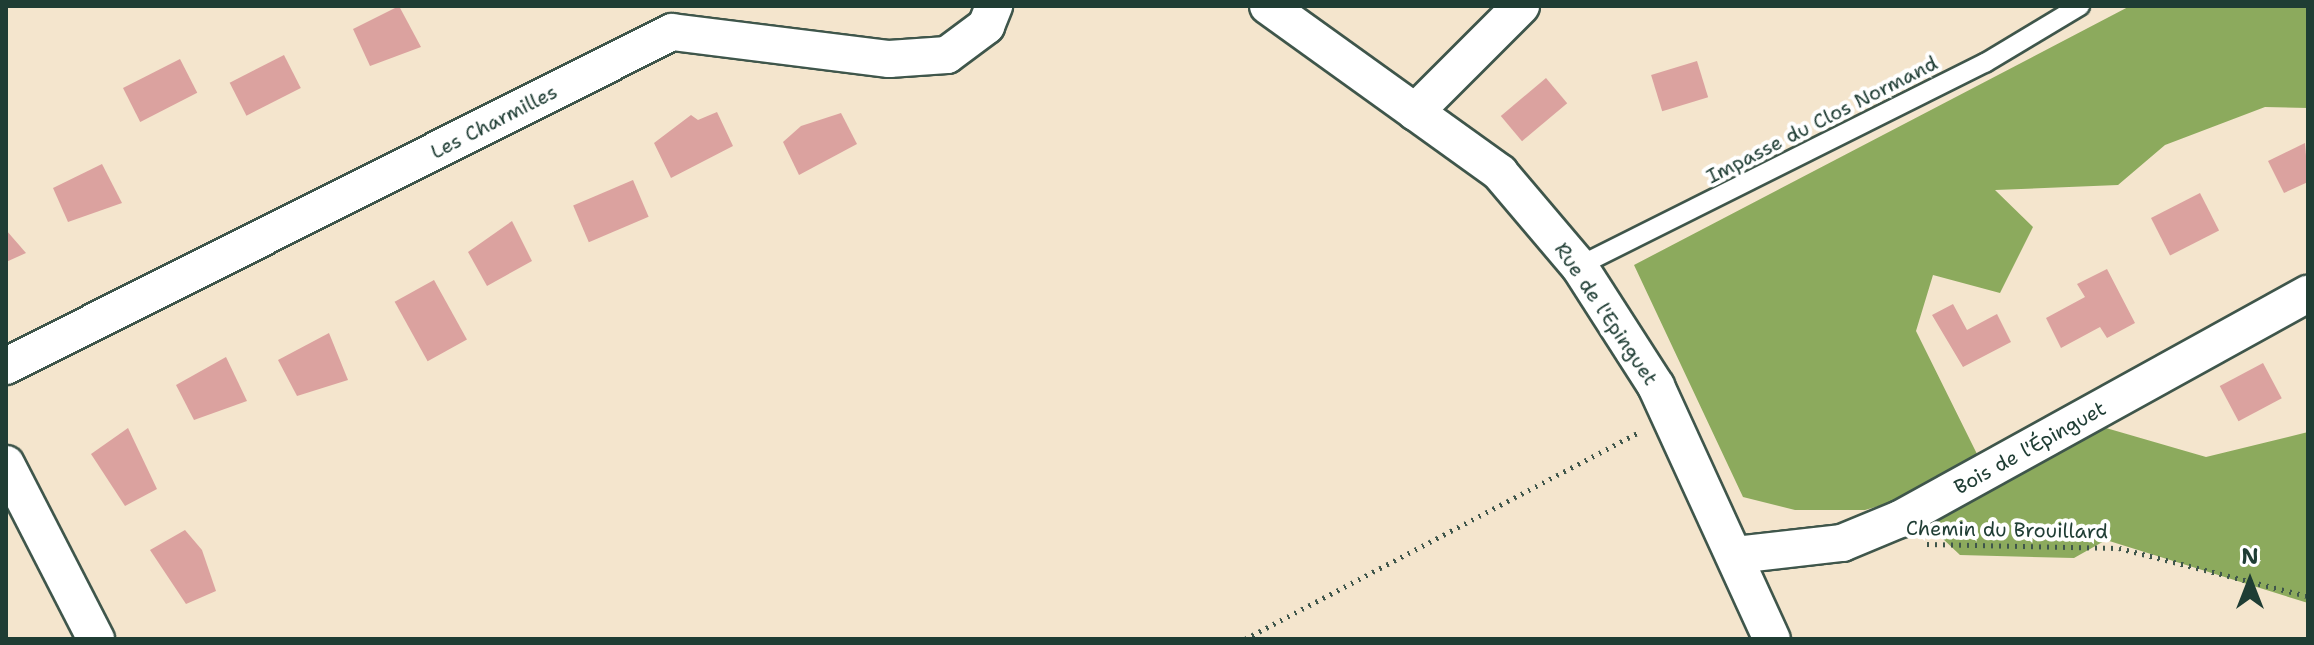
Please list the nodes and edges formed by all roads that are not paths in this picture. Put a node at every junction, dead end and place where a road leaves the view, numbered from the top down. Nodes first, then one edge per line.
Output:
1 (994, 6) edge
2 (1268, 6) edge
3 (1521, 6) edge
4 (2080, 6) edge
5 (1415, 112) junction
6 (1579, 266) junction
7 (2308, 294) edge
8 (6, 366) edge
9 (6, 464) edge
10 (1736, 555) junction
11 (96, 639) edge
12 (1772, 639) edge

1 - 8 street, Les Charmilles
2 - 5 street, Rue de l'Epinguet
3 - 5 street
4 - 6 lane, Impasse du Clos Normand
5 - 6 street, Rue de l'Epinguet
6 - 10 street, Rue de l'Epinguet
7 - 10 street, Bois de l'Épinguet
9 - 11 street
10 - 12 street, Rue de l'Epinguet

